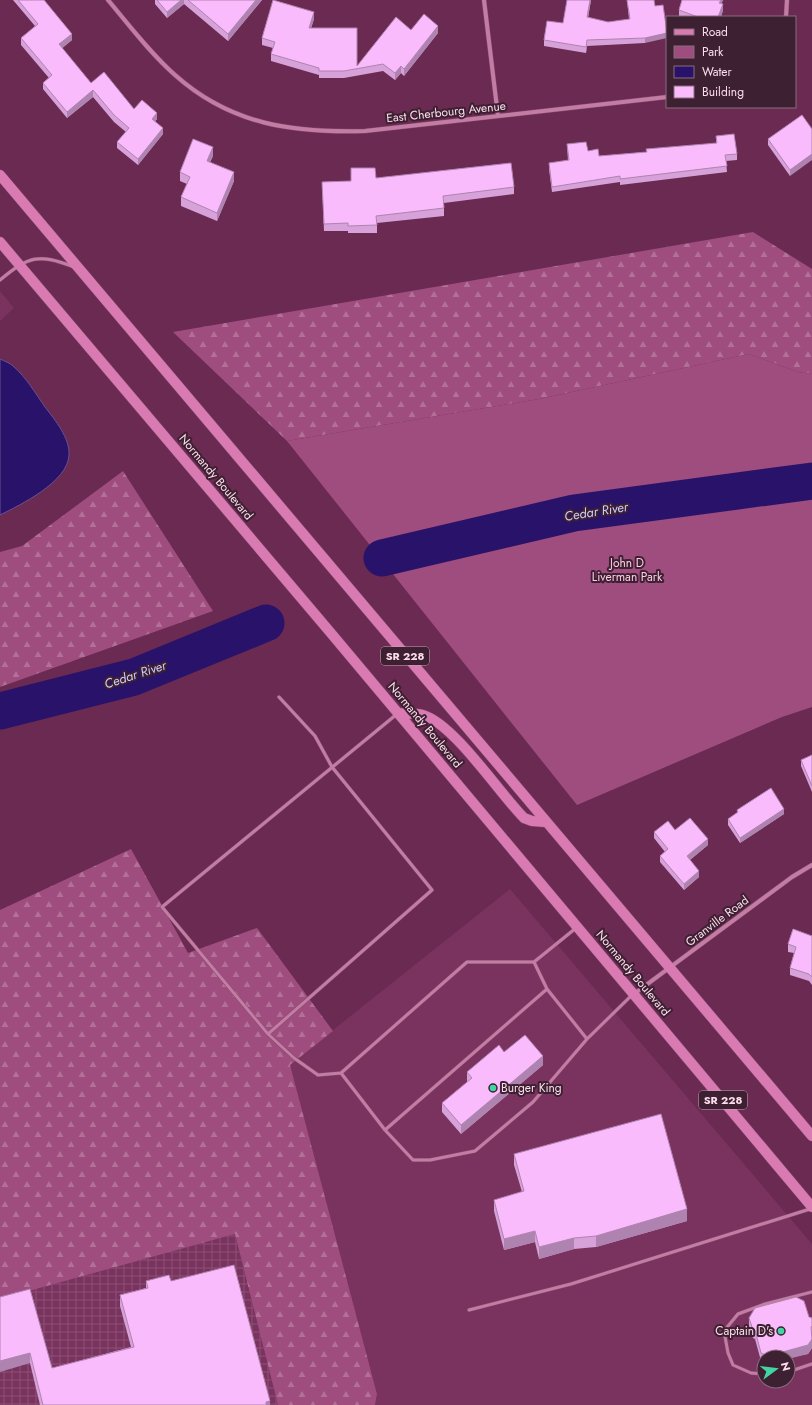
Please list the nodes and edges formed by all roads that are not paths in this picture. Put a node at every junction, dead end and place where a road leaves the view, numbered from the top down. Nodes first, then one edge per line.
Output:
1 (108, 0) edge
2 (484, 0) edge
3 (787, 0) edge
4 (786, 16) edge
5 (666, 97) edge
6 (498, 116) junction
7 (0, 175) edge
8 (0, 242) edge
9 (18, 265) junction
10 (79, 269) junction
11 (0, 280) edge
12 (279, 697) dead end
13 (399, 713) junction
14 (332, 767) junction
15 (545, 822) junction
16 (812, 865) edge
17 (578, 927) junction
18 (534, 962) junction
19 (669, 968) junction
20 (547, 989) junction
21 (634, 994) junction
22 (268, 1034) junction
23 (587, 1039) junction
24 (341, 1074) junction
25 (385, 1130) junction
26 (812, 1136) edge
27 (812, 1208) edge
28 (812, 1292) edge
29 (469, 1310) dead end
30 (812, 1364) edge
31 (796, 1369) edge
32 (756, 1373) edge

1 - 6 street, East Cherbourg Avenue
2 - 6 street
3 - 4 street
5 - 6 street, East Cherbourg Avenue
7 - 10 main road, SR 228
8 - 9 main road, Normandy Boulevard / SR 228
9 - 10 lane
9 - 11 lane
9 - 13 main road, Normandy Boulevard / SR 228
10 - 15 main road, SR 228
12 - 14 lane
13 - 14 lane
13 - 15 main road
13 - 17 main road, Normandy Boulevard / SR 228
14 - 22 lane
14 - 22 lane
15 - 19 main road, SR 228
16 - 19 street, Granville Road
17 - 18 lane
17 - 21 main road, Normandy Boulevard / SR 228
18 - 20 lane
18 - 24 lane
19 - 21 street, Granville Road
19 - 26 main road, SR 228
20 - 23 lane
20 - 25 lane
21 - 23 lane
21 - 27 main road, Normandy Boulevard / SR 228
22 - 24 lane
23 - 25 lane
24 - 25 lane
27 - 29 lane
28 - 32 lane
30 - 31 lane

